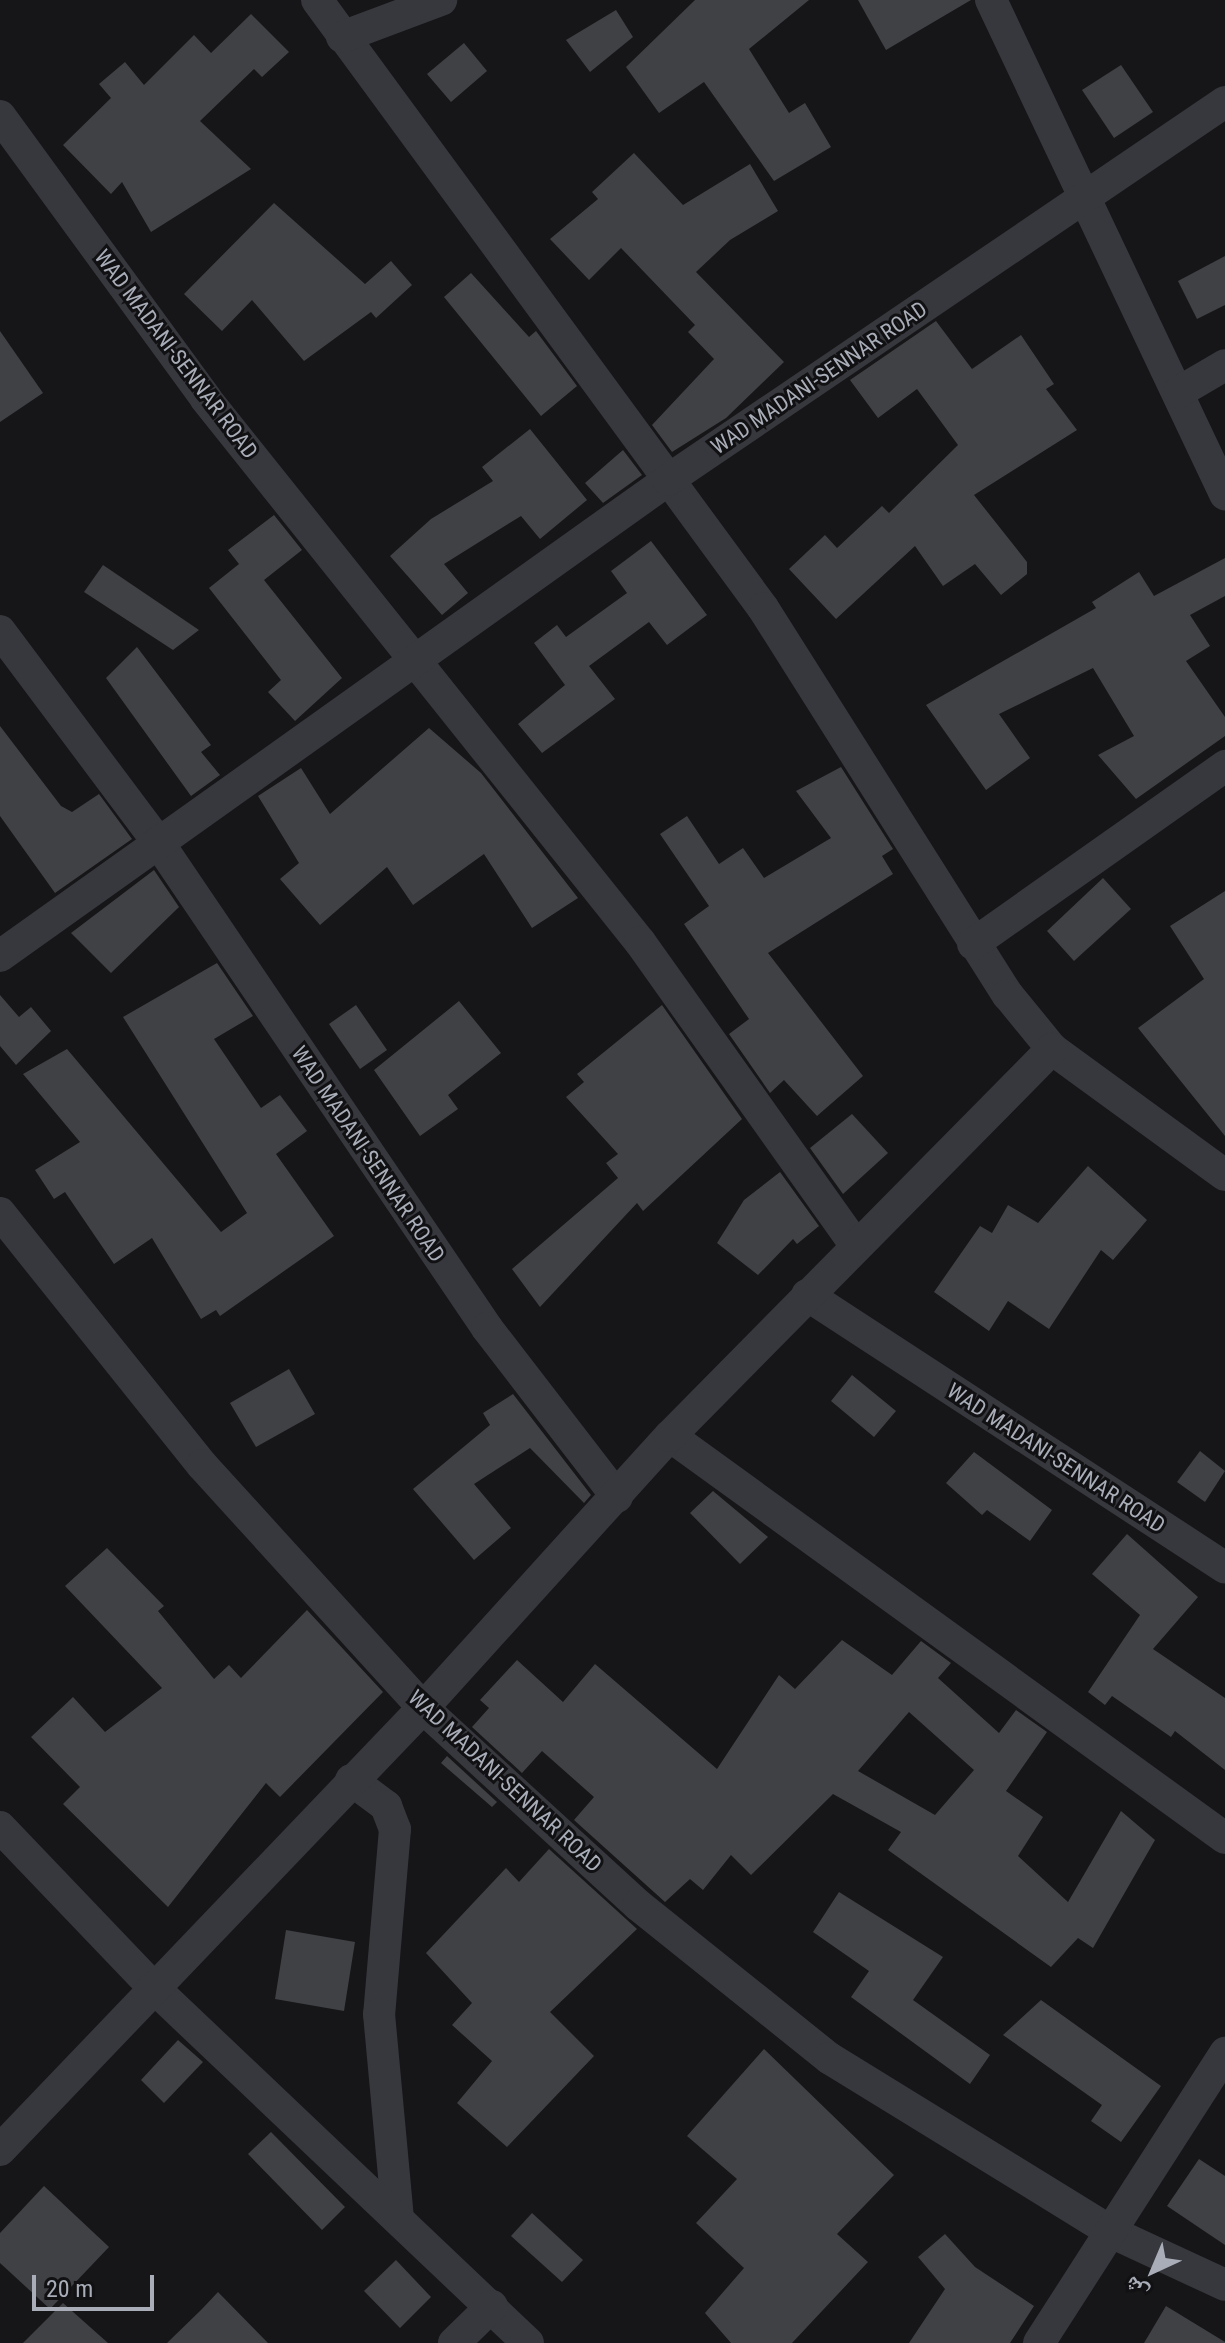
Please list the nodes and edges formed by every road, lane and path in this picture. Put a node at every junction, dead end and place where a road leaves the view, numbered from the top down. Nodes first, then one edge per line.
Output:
1 (317, 0) edge
2 (441, 0) edge
3 (991, 0) edge
4 (342, 37) junction
5 (1225, 102) edge
6 (0, 116) edge
7 (1082, 197) junction
8 (1225, 365) edge
9 (1179, 392) junction
10 (668, 480) junction
11 (1225, 494) edge
12 (0, 631) edge
13 (418, 661) junction
14 (1225, 766) edge
15 (158, 842) junction
16 (973, 944) junction
17 (0, 956) edge
18 (1052, 1049) junction
19 (1225, 1175) edge
20 (0, 1213) edge
21 (856, 1246) junction
22 (807, 1295) junction
23 (670, 1436) junction
24 (617, 1497) junction
25 (1225, 1568) edge
26 (423, 1708) junction
27 (351, 1780) junction
28 (0, 1827) edge
29 (1225, 1838) edge
30 (153, 1987) junction
31 (1225, 2053) edge
32 (0, 2150) edge
33 (398, 2217) junction
34 (1113, 2233) junction
35 (1225, 2285) edge
36 (492, 2306) junction
37 (454, 2343) edge
38 (528, 2343) edge
39 (1039, 2343) edge

1 - 4 street
2 - 4 street
3 - 7 street
4 - 10 street
5 - 7 street, WAD MADANI-SENNAR ROAD
6 - 13 street, WAD MADANI-SENNAR ROAD
7 - 9 street
7 - 10 street, WAD MADANI-SENNAR ROAD
8 - 9 street
9 - 11 street
10 - 13 street, WAD MADANI-SENNAR ROAD
10 - 16 street
12 - 15 street, WAD MADANI-SENNAR ROAD
13 - 15 street, WAD MADANI-SENNAR ROAD
13 - 21 street, WAD MADANI-SENNAR ROAD
14 - 16 street
15 - 17 street, WAD MADANI-SENNAR ROAD
15 - 24 street, WAD MADANI-SENNAR ROAD
16 - 18 street
18 - 19 street
18 - 21 street
20 - 26 street, WAD MADANI-SENNAR ROAD
21 - 22 street
22 - 23 street
22 - 25 street, WAD MADANI-SENNAR ROAD
23 - 24 street
23 - 29 street
24 - 26 street
26 - 27 street
26 - 34 street, WAD MADANI-SENNAR ROAD
27 - 30 street
27 - 33 street
28 - 30 street
30 - 32 street
30 - 33 street
31 - 34 street
33 - 36 street
34 - 35 street, WAD MADANI-SENNAR ROAD
34 - 39 street
36 - 37 street
36 - 38 street

